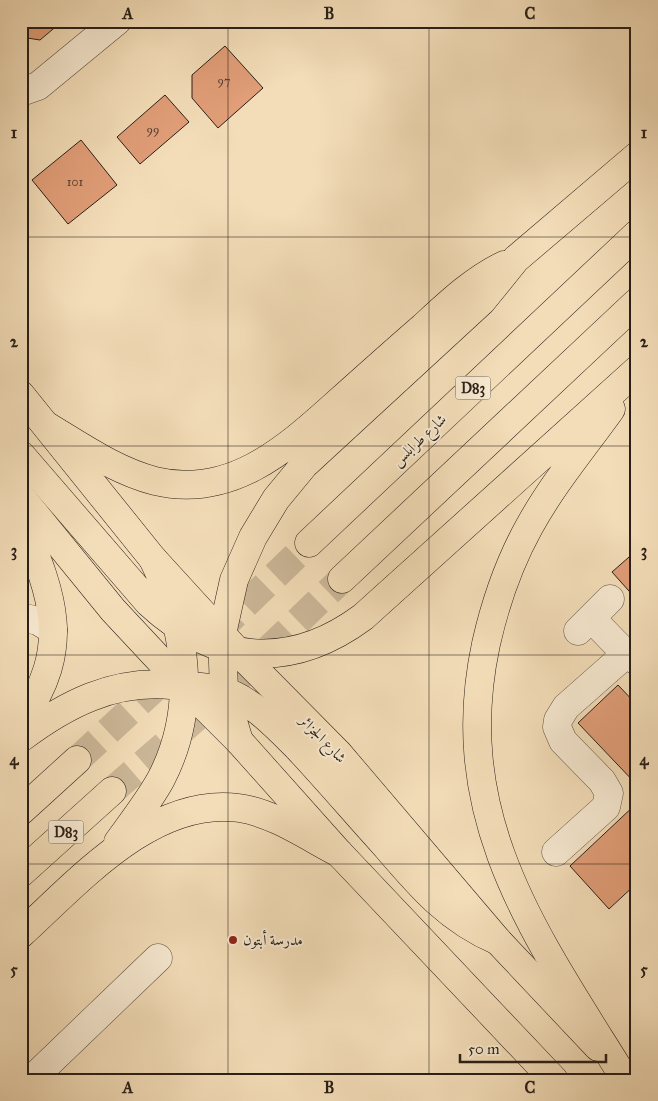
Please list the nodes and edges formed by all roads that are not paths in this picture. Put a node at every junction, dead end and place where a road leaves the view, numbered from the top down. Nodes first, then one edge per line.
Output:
1 (117, 21) edge
2 (21, 92) edge
3 (637, 156) edge
4 (637, 234) edge
5 (516, 259) junction
6 (637, 302) edge
7 (637, 370) edge
8 (637, 374) edge
9 (21, 395) edge
10 (47, 426) junction
11 (21, 455) edge
12 (21, 497) edge
13 (21, 519) edge
14 (310, 543) tunnel mouth
15 (153, 559) junction
16 (342, 579) tunnel mouth
17 (610, 599) dead end
18 (21, 617) edge
19 (179, 627) junction
20 (53, 630) junction
21 (227, 644) junction
22 (631, 658) edge
23 (183, 686) junction
24 (224, 691) junction
25 (21, 721) edge
26 (21, 738) edge
27 (239, 741) junction
28 (77, 760) tunnel mouth
29 (112, 791) tunnel mouth
30 (21, 810) edge
31 (556, 852) dead end
32 (339, 853) junction
33 (108, 855) junction
34 (21, 873) edge
35 (21, 934) edge
36 (498, 941) junction
37 (158, 958) dead end
38 (624, 1075) edge
39 (31, 1080) edge
40 (554, 1080) edge

1 - 2 street
3 - 5 main road
4 - 14 main road, شارع طرابلس / D83
5 - 10 main road
5 - 21 main road
6 - 16 main road
7 - 21 main road
8 - 38 main road
9 - 10 main road, شارع الجزائر
10 - 15 main road, شارع الجزائر
11 - 19 main road
12 - 23 main road
13 - 20 main road
15 - 19 main road
15 - 21 main road, شارع الجزائر
17 - 22 street
18 - 20 street
19 - 21 main road
19 - 23 main road
20 - 25 main road
21 - 24 main road
21 - 36 main road, شارع الجزائر
22 - 31 street
23 - 24 main road
23 - 26 main road
23 - 27 main road
23 - 33 main road
24 - 27 main road
24 - 36 main road
27 - 32 main road
28 - 30 main road
29 - 34 main road, D83
32 - 33 main road
32 - 40 main road
33 - 35 main road
36 - 38 main road, شارع الجزائر
37 - 39 street

